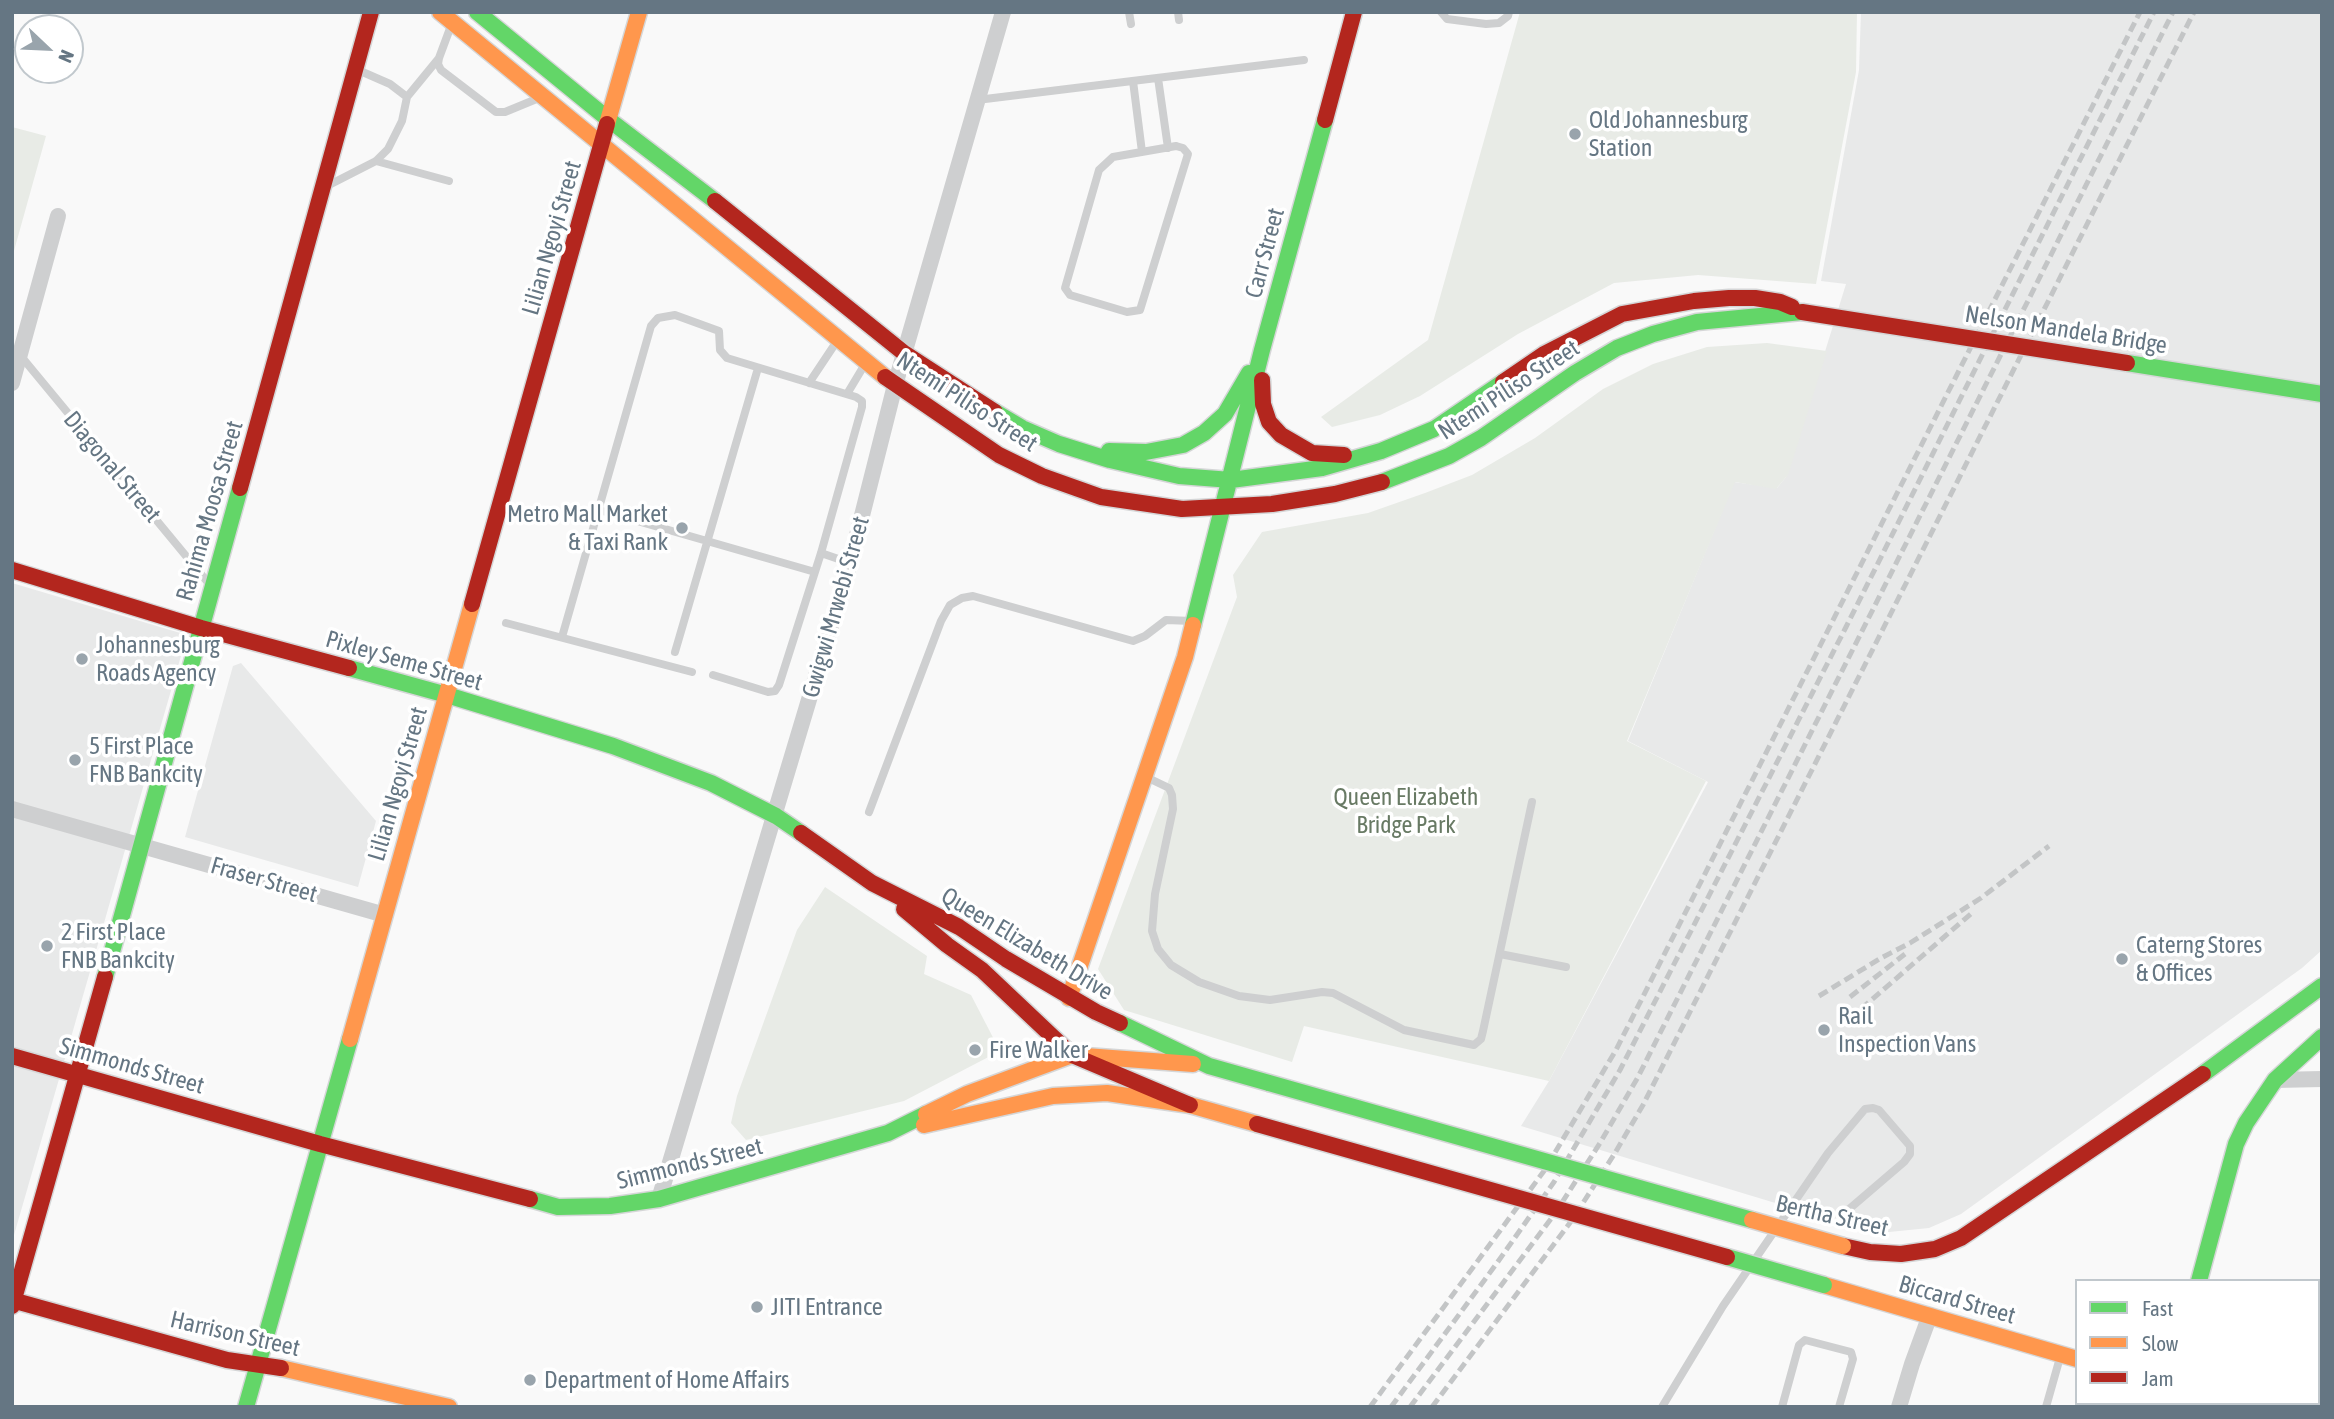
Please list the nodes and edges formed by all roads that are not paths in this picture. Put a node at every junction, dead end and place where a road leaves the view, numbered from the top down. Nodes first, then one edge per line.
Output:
1 (371, 12) edge
2 (477, 12) edge
3 (639, 12) edge
4 (1003, 12) edge
5 (1129, 12) edge
6 (1354, 12) edge
7 (1441, 12) edge
8 (1509, 12) edge
9 (446, 17) edge
10 (1131, 24) dead end
11 (439, 58) junction
12 (1304, 60) dead end
13 (356, 69) junction
14 (1158, 78) junction
15 (1133, 81) junction
16 (407, 96) junction
17 (542, 97) junction
18 (977, 100) junction
19 (608, 119) junction
20 (602, 146) junction
21 (1168, 148) junction
22 (1142, 152) junction
23 (376, 161) junction
24 (449, 181) dead end
25 (323, 188) junction
26 (58, 216) dead end
27 (1801, 312) junction
28 (839, 339) junction
29 (1262, 350) junction
30 (16, 351) edge
31 (904, 354) junction
32 (866, 361) junction
33 (758, 368) junction
34 (12, 383) edge
35 (809, 383) junction
36 (895, 385) junction
37 (847, 394) junction
38 (2322, 394) edge
39 (1081, 451) junction
40 (1381, 451) junction
41 (1231, 481) junction
42 (1224, 506) junction
43 (599, 510) junction
44 (707, 542) junction
45 (821, 553) junction
46 (850, 563) junction
47 (12, 570) edge
48 (815, 572) junction
49 (212, 587) junction
50 (1195, 621) junction
51 (506, 622) dead end
52 (201, 628) junction
53 (562, 637) junction
54 (675, 652) dead end
55 (692, 672) dead end
56 (713, 675) dead end
57 (447, 695) junction
58 (1144, 776) junction
59 (1532, 802) dead end
60 (12, 809) edge
61 (869, 813) dead end
62 (776, 816) junction
63 (142, 846) junction
64 (872, 883) junction
65 (386, 915) junction
66 (1500, 954) junction
67 (1566, 967) dead end
68 (2322, 986) edge
69 (1069, 998) junction
70 (2322, 1037) edge
71 (1072, 1055) junction
72 (12, 1056) edge
73 (1209, 1066) junction
74 (77, 1075) junction
75 (2322, 1079) edge
76 (2275, 1080) junction
77 (1269, 1083) joint
78 (1190, 1105) junction
79 (888, 1133) junction
80 (320, 1144) junction
81 (659, 1199) junction
82 (1848, 1210) dead end
83 (2200, 1279) edge
84 (13, 1302) edge
85 (1930, 1315) junction
86 (2069, 1357) edge
87 (257, 1365) junction
88 (246, 1407) edge
89 (449, 1407) edge
90 (1661, 1407) edge
91 (1782, 1407) edge
92 (1839, 1407) edge
93 (1899, 1407) edge
94 (2046, 1407) edge

1 - 13 street, Rahima Moosa Street
2 - 19 street, Ntemi Piliso Street
3 - 19 street, Lilian Ngoyi Street
4 - 18 street, Gwigwi Mrwebi Street
5 - 10 lane
6 - 29 street, Carr Street
7 - 8 lane
9 - 11 lane
9 - 17 street, Ntemi Piliso Street
11 - 16 lane
11 - 17 lane
12 - 14 lane
13 - 16 lane
13 - 25 street, Rahima Moosa Street
14 - 15 lane
14 - 21 lane
15 - 18 lane
15 - 22 lane
16 - 23 lane
17 - 20 street, Ntemi Piliso Street
18 - 31 street, Gwigwi Mrwebi Street
19 - 20 street, Lilian Ngoyi Street
19 - 31 street, Ntemi Piliso Street
20 - 28 street, Ntemi Piliso Street
20 - 57 street, Lilian Ngoyi Street
21 - 22 lane
21 - 22 lane
23 - 24 lane
23 - 25 lane
25 - 49 street, Rahima Moosa Street
26 - 30 street
27 - 38 street, Nelson Mandela Bridge, bridge
27 - 40 street, Ntemi Piliso Street
27 - 42 street, Ntemi Piliso Street
28 - 32 street, Ntemi Piliso Street
28 - 35 lane
29 - 39 street
29 - 40 street
29 - 41 street, Carr Street
30 - 34 street
30 - 49 lane, Diagonal Street
31 - 36 street, Gwigwi Mrwebi Street
31 - 39 street, Ntemi Piliso Street
32 - 36 street, Ntemi Piliso Street
32 - 37 lane
33 - 35 lane
33 - 43 lane
33 - 44 lane
35 - 37 lane
36 - 42 street, Ntemi Piliso Street
36 - 46 street, Gwigwi Mrwebi Street
37 - 45 lane
39 - 41 street, Ntemi Piliso Street
40 - 41 street, Ntemi Piliso Street
41 - 42 street, Carr Street
42 - 50 street, Carr Street
43 - 44 lane
43 - 53 lane
44 - 48 lane
44 - 54 lane
45 - 46 lane
45 - 48 lane
46 - 62 street, Gwigwi Mrwebi Street
47 - 52 street, Pixley Seme Street
48 - 56 lane
49 - 52 street, Rahima Moosa Street
50 - 58 street, Carr Street
50 - 61 lane
51 - 53 lane
52 - 57 street, Pixley Seme Street
52 - 63 street, Rahima Moosa Street
53 - 55 lane
57 - 62 street, Pixley Seme Street
57 - 65 street, Lilian Ngoyi Street
58 - 66 lane
58 - 69 street, Carr Street
59 - 66 lane
60 - 63 street, Fraser Street
62 - 64 street, Queen Elizabeth Drive
62 - 81 street, Gwigwi Mrwebi Street
63 - 65 street, Fraser Street
63 - 74 street, Rahima Moosa Street
64 - 69 street, Queen Elizabeth Drive
64 - 71 street
65 - 80 street, Lilian Ngoyi Street
66 - 67 lane
68 - 77 street, Bertha Street, bridge
69 - 73 street, Queen Elizabeth Drive
70 - 76 street
71 - 73 street, Simmonds Street
71 - 78 street
71 - 79 street, Simmonds Street
72 - 74 street, Simmonds Street
73 - 77 street, Queen Elizabeth Drive
74 - 80 street, Simmonds Street
74 - 84 street, Rahima Moosa Street
75 - 76 street
76 - 83 street
78 - 79 street
78 - 85 street, Biccard Street, bridge
79 - 81 street, Simmonds Street
80 - 81 street, Simmonds Street
80 - 87 street, Lilian Ngoyi Street
82 - 90 lane
84 - 87 street, Harrison Street
85 - 86 street, Biccard Street
85 - 93 street
86 - 94 lane
87 - 88 street, Lilian Ngoyi Street
87 - 89 street, Harrison Street
91 - 92 lane

